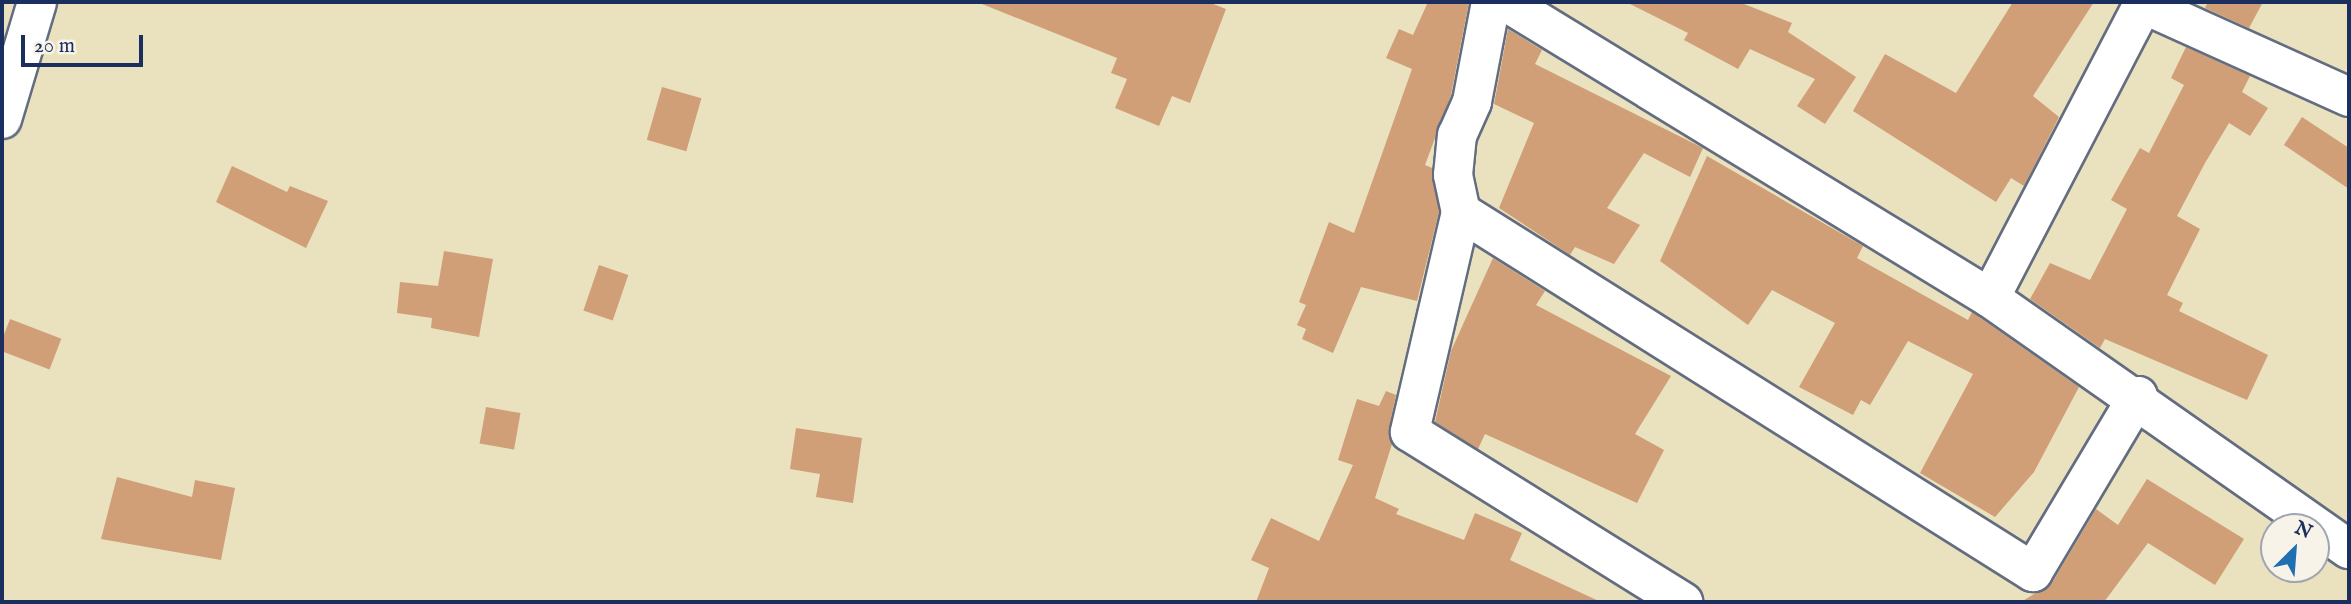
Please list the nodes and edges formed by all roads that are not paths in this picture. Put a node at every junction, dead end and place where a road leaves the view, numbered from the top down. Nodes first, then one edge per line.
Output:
1 (37, 2) edge
2 (1491, 2) edge
3 (1506, 2) edge
4 (2144, 3) edge
5 (2349, 97) edge
6 (2, 119) edge
7 (1461, 212) junction
8 (1990, 298) junction
9 (2138, 396) junction
10 (2349, 549) edge
11 (1683, 602) edge

1 - 6 street
2 - 7 street
3 - 8 street
4 - 5 street
4 - 8 street
7 - 9 street
7 - 11 street
8 - 9 street
9 - 10 street

